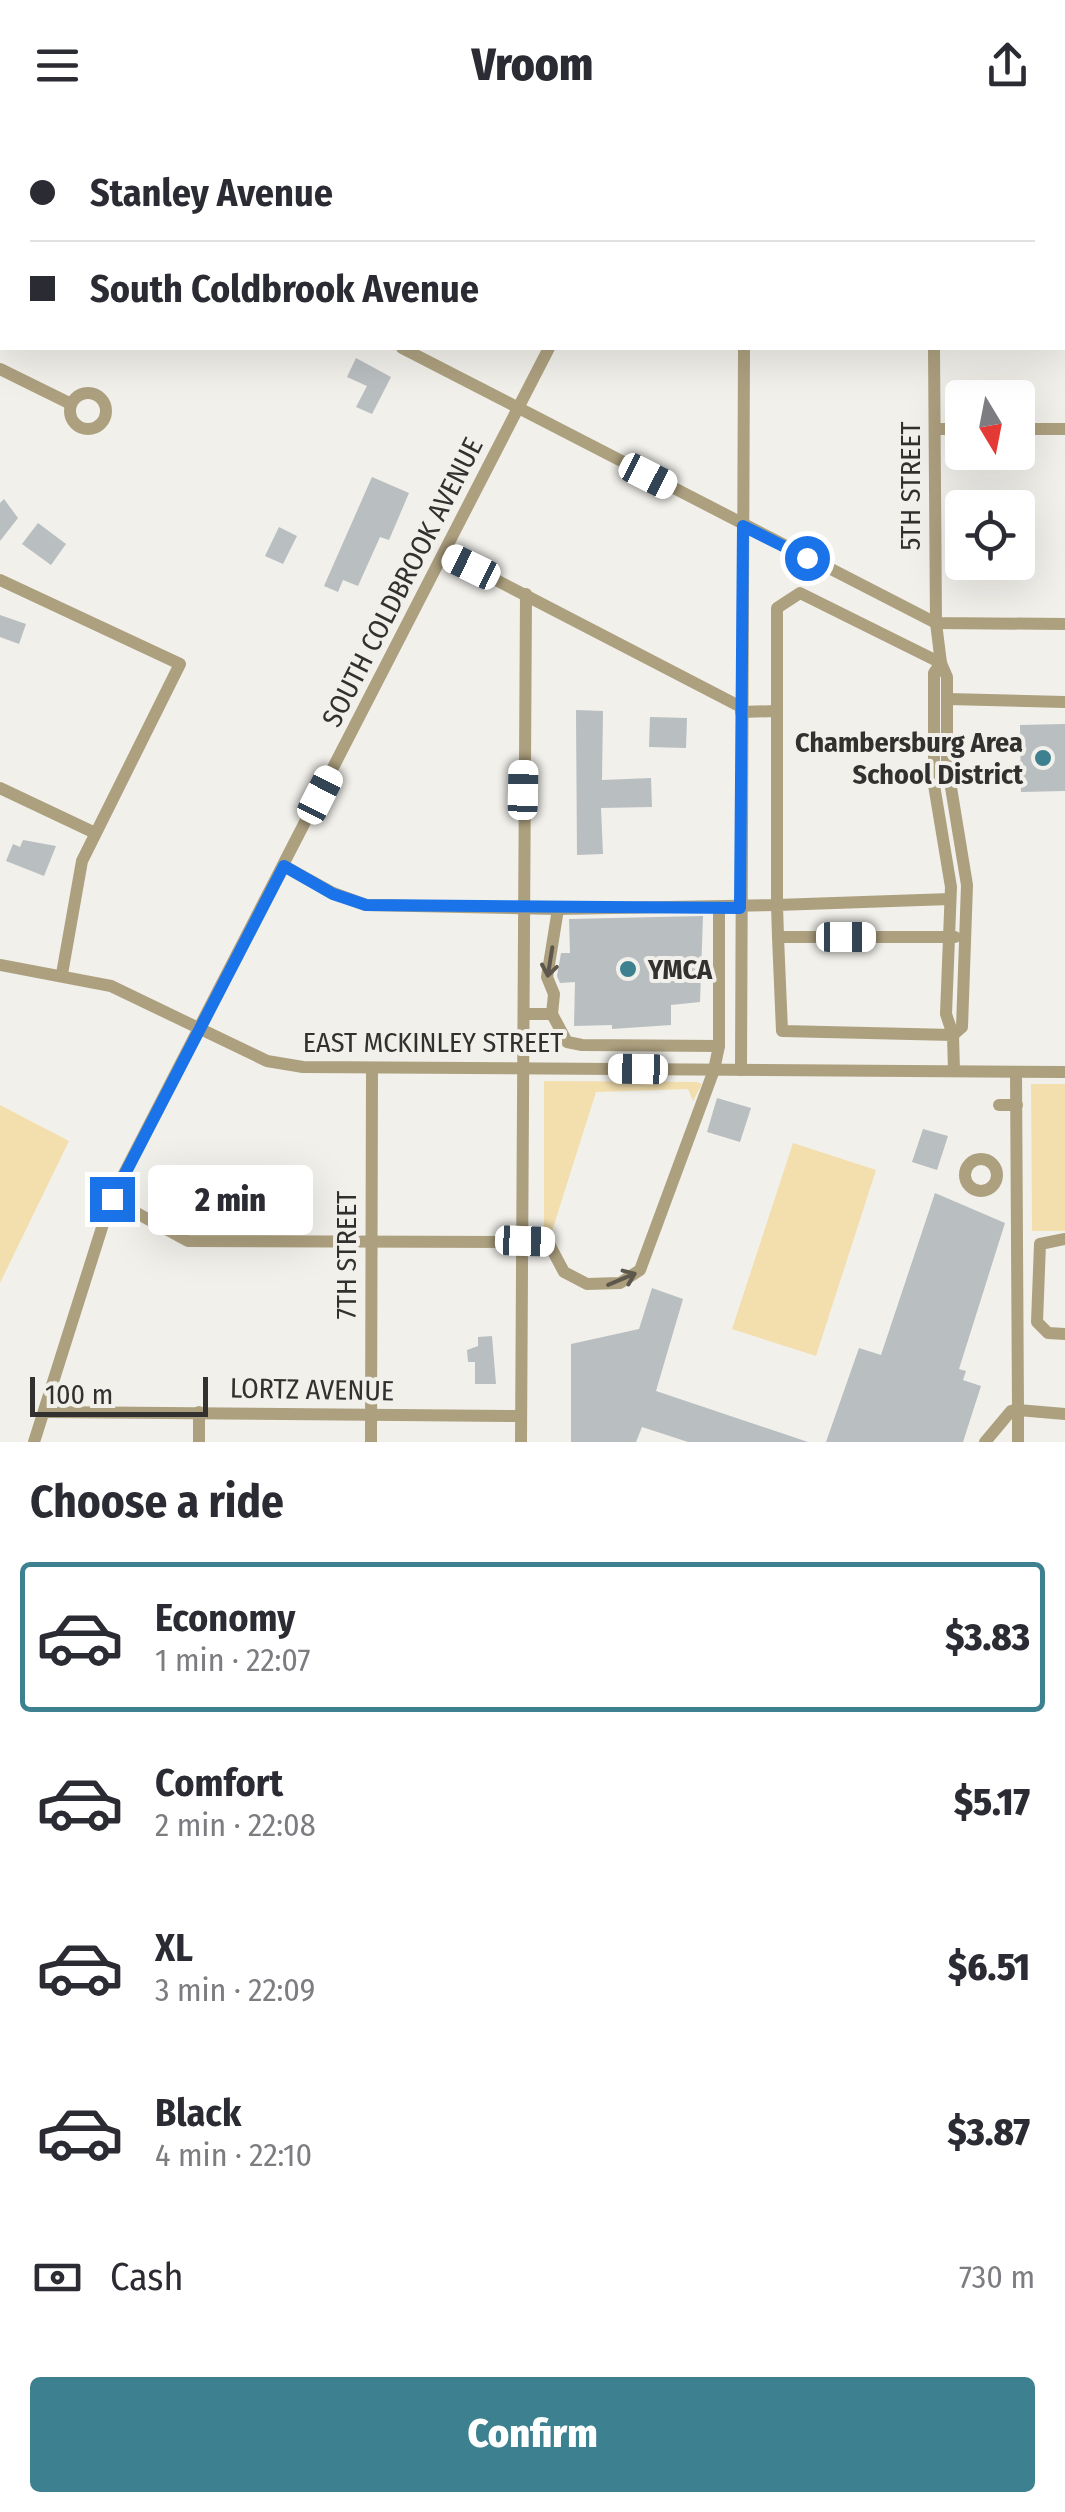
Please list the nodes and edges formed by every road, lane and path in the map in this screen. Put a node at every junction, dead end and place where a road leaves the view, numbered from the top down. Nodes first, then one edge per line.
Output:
1 (406, 350) edge
2 (548, 350) edge
3 (744, 350) edge
4 (934, 350) edge
5 (0, 369) edge
6 (71, 404) dead end
7 (520, 410) junction
8 (934, 429) junction
9 (945, 429) edge
10 (1035, 429) edge
11 (1065, 429) edge
12 (743, 526) junction
13 (444, 553) junction
14 (0, 580) edge
15 (526, 594) junction
16 (936, 623) junction
17 (1065, 624) edge
18 (942, 663) junction
19 (948, 700) junction
20 (1065, 702) edge
21 (741, 710) junction
22 (776, 711) junction
23 (0, 788) edge
24 (94, 832) junction
25 (966, 865) junction
26 (284, 866) junction
27 (950, 866) junction
28 (950, 899) junction
29 (777, 905) junction
30 (719, 907) junction
31 (522, 908) junction
32 (740, 908) junction
33 (558, 909) junction
34 (778, 937) junction
35 (955, 937) junction
36 (0, 965) edge
37 (62, 974) junction
38 (524, 1014) junction
39 (552, 1014) junction
40 (202, 1030) junction
41 (954, 1036) junction
42 (719, 1046) junction
43 (526, 1067) junction
44 (372, 1068) junction
45 (714, 1070) junction
46 (741, 1070) junction
47 (954, 1071) junction
48 (1016, 1072) junction
49 (1065, 1072) edge
50 (999, 1105) dead end
51 (1017, 1105) junction
52 (1018, 1175) junction
53 (998, 1176) junction
54 (112, 1199) junction
55 (1065, 1238) edge
56 (525, 1241) junction
57 (372, 1242) junction
58 (1065, 1334) edge
59 (1024, 1411) junction
60 (44, 1412) junction
61 (199, 1412) junction
62 (1065, 1414) edge
63 (371, 1415) junction
64 (520, 1416) junction
65 (34, 1442) edge
66 (199, 1442) edge
67 (371, 1442) edge
68 (521, 1442) edge
69 (986, 1442) edge
70 (1018, 1442) edge

1 - 7 street
2 - 7 street, SOUTH COLDBROOK AVENUE
3 - 12 street
4 - 8 street, 5TH STREET
5 - 6 street
7 - 12 street
7 - 13 street, SOUTH COLDBROOK AVENUE
8 - 9 street
8 - 16 street, 5TH STREET
10 - 11 street
12 - 16 street
12 - 21 street
13 - 15 street
13 - 26 street, SOUTH COLDBROOK AVENUE
14 - 24 street
15 - 21 street
15 - 31 street
16 - 17 street
16 - 18 street, 5TH STREET
18 - 19 street, 5TH STREET
18 - 22 street
18 - 27 street
19 - 20 street
19 - 25 street, 5TH STREET
21 - 22 street
21 - 32 street
22 - 29 street
23 - 24 street
24 - 37 street
25 - 27 street
25 - 35 street, 5TH STREET
26 - 31 street
26 - 40 street, SOUTH COLDBROOK AVENUE
27 - 28 street
28 - 29 street
28 - 35 street
29 - 32 street
29 - 34 street
30 - 32 street
30 - 33 street
30 - 42 street
31 - 33 street
31 - 38 street
32 - 46 street
33 -> 39 street
34 - 35 street
34 - 41 street
35 - 41 street
36 - 37 street, EAST MCKINLEY STREET
37 - 40 street, EAST MCKINLEY STREET
38 - 39 street
38 - 43 street
39 - 42 street
40 - 44 street, EAST MCKINLEY STREET
40 - 54 street, SOUTH COLDBROOK AVENUE
41 - 47 street
42 - 45 street
43 - 44 street, EAST MCKINLEY STREET
43 - 45 street, EAST MCKINLEY STREET
43 - 56 street
44 - 57 street, 7TH STREET
45 - 46 street, EAST MCKINLEY STREET
56 -> 45 street
46 - 47 street, EAST MCKINLEY STREET
47 - 48 street, EAST MCKINLEY STREET
48 - 49 street, EAST MCKINLEY STREET
48 - 51 street
50 - 51 street
51 - 52 street
52 - 53 street
52 - 59 street
53 - 53 street
54 - 57 street
54 - 60 street, SOUTH COLDBROOK AVENUE
55 - 58 street
56 - 57 street
56 - 64 street
57 - 63 street, 7TH STREET
59 - 62 street
59 - 69 street
59 - 70 street
60 - 61 street, LORTZ AVENUE
60 - 65 street, SOUTH COLDBROOK AVENUE
61 - 63 street, LORTZ AVENUE
61 - 66 street
63 - 64 street, LORTZ AVENUE
63 - 67 street, 7TH STREET
64 - 68 street

